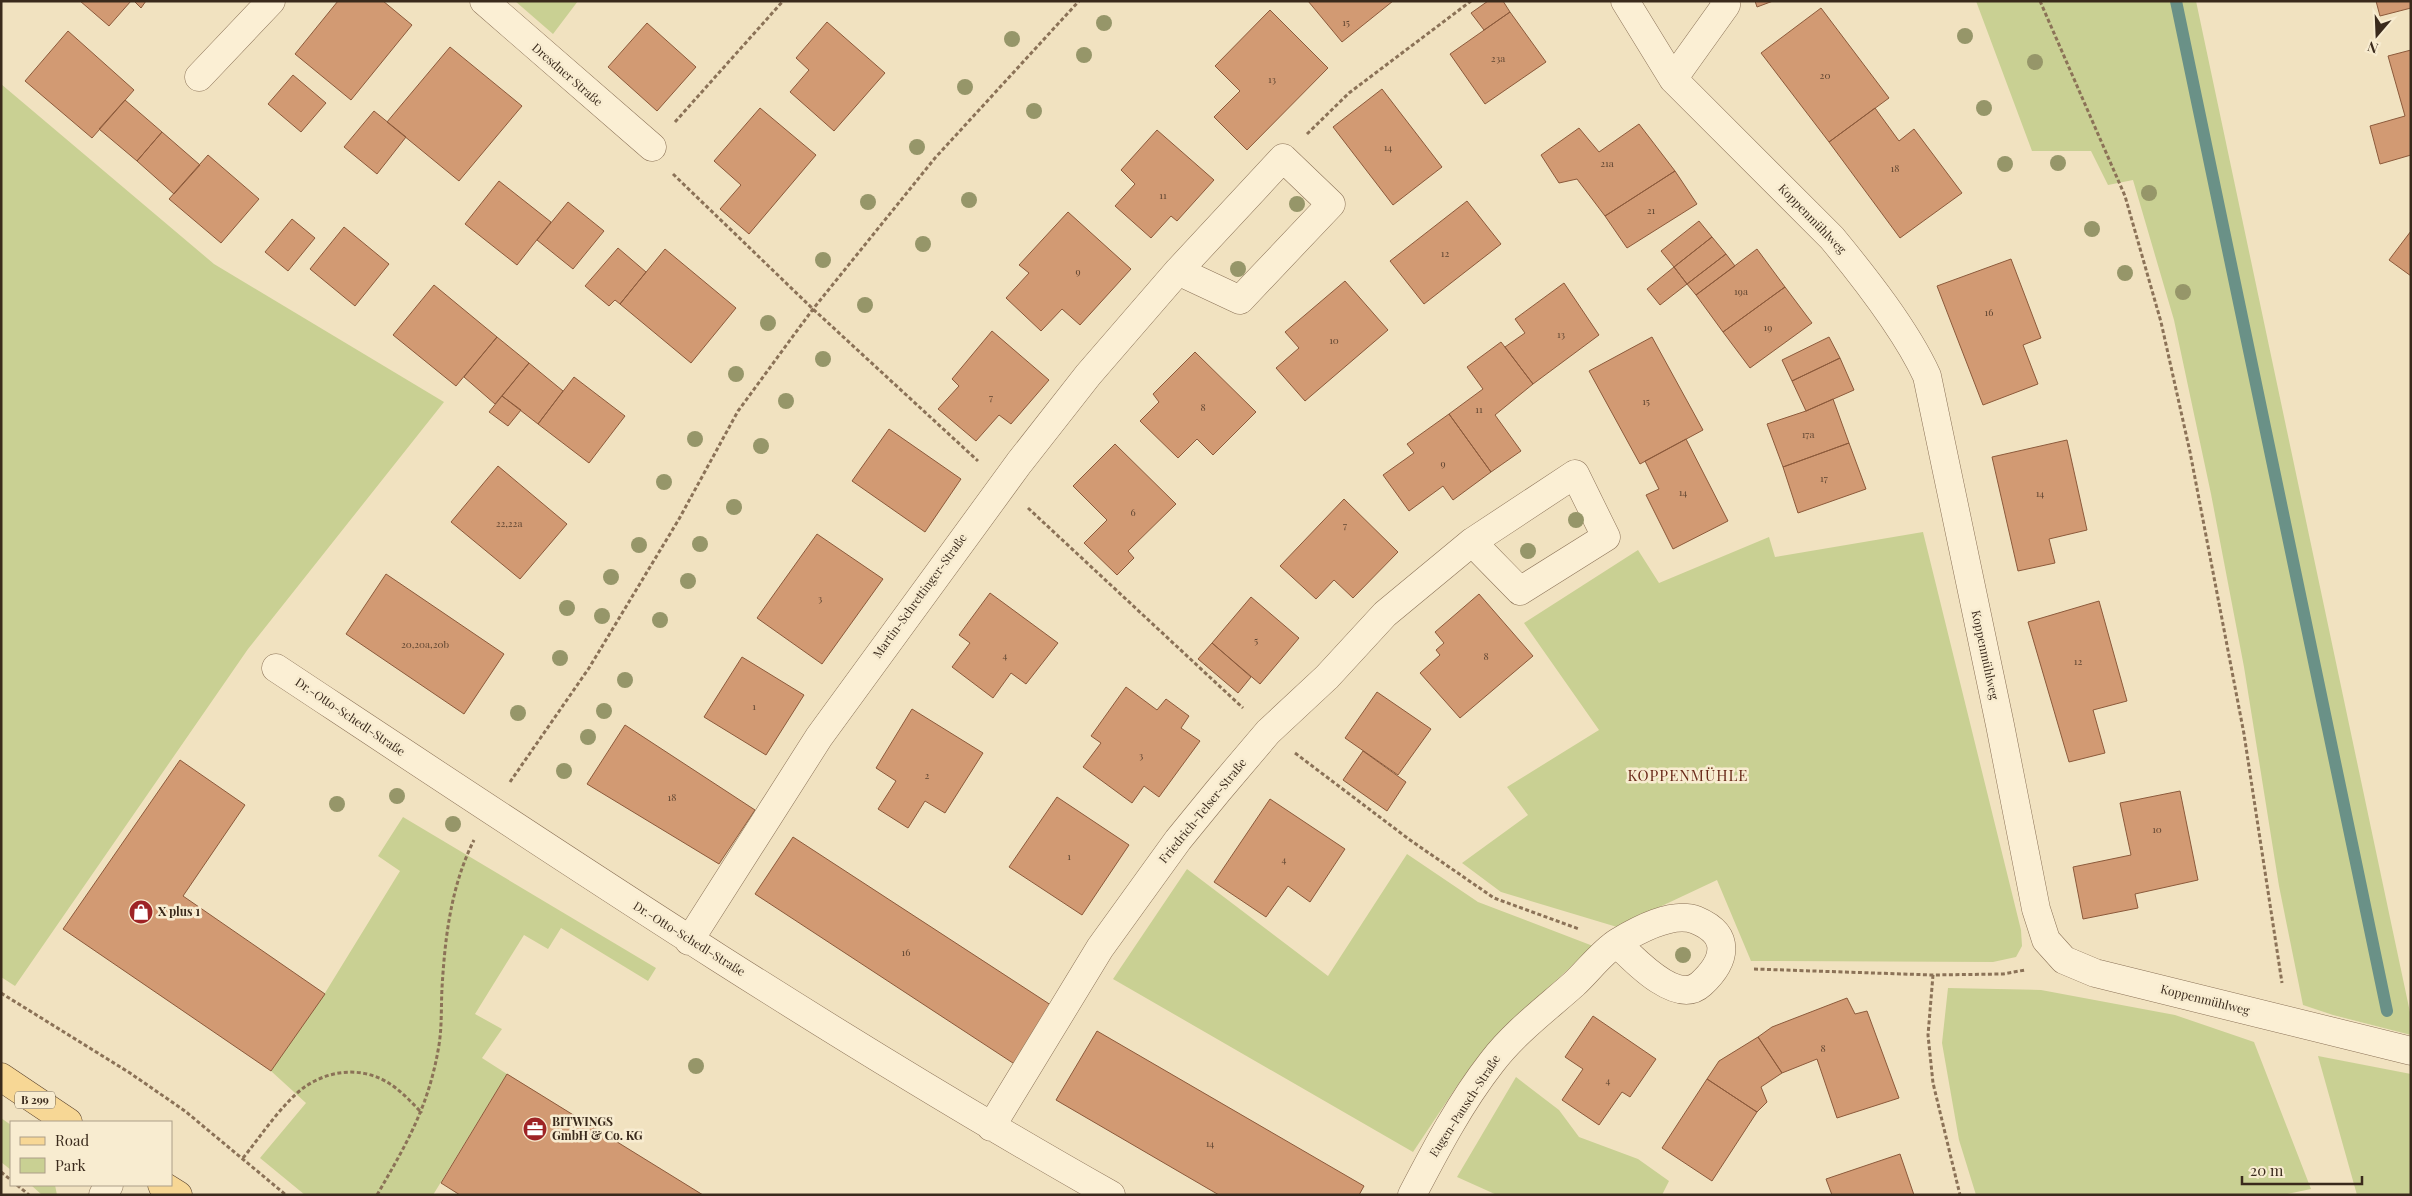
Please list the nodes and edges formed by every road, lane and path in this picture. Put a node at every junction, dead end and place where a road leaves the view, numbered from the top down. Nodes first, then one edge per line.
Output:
1 (271, 1) edge
2 (484, 1) edge
3 (783, 1) edge
4 (1079, 1) edge
5 (1471, 1) edge
6 (1625, 1) edge
7 (1724, 1) edge
8 (2040, 1) edge
9 (199, 77) dead end
10 (1674, 79) junction
11 (652, 148) junction
12 (1283, 158) junction
13 (1178, 271) junction
14 (813, 309) junction
15 (1003, 484) junction
16 (1472, 542) junction
17 (276, 668) dead end
18 (1268, 732) junction
19 (489, 811) junction
20 (689, 941) junction
21 (1617, 943) junction
22 (2064, 960) junction
23 (1716, 966) junction
24 (1932, 975) junction
25 (1, 993) edge
26 (2288, 1021) junction
27 (2411, 1051) edge
28 (1, 1077) edge
29 (422, 1113) junction
30 (67, 1121) edge
31 (991, 1127) junction
32 (243, 1158) junction
33 (18, 1186) edge
34 (164, 1186) edge
35 (29, 1195) edge
36 (178, 1195) edge
37 (286, 1195) edge
38 (376, 1195) edge
39 (1111, 1195) edge
40 (1412, 1195) edge
41 (1960, 1195) edge

1 - 9 street
2 - 11 street, Dresdner Straße
3 - 11 path
4 - 14 path
5 - 12 path
6 - 10 street, Koppenmühlweg
7 - 10 street
8 - 26 path
10 - 22 street, Koppenmühlweg
11 - 14 path
12 - 13 street, Martin-Schrettinger-Straße
12 - 13 street
13 - 15 street, Martin-Schrettinger-Straße
14 - 15 path
14 - 19 path
15 - 18 path
15 - 20 street, Martin-Schrettinger-Straße
16 - 16 street, Friedrich-Telser-Straße
16 - 18 street, Friedrich-Telser-Straße
17 - 19 street, Dr.-Otto-Schedl-Straße
18 - 21 path
18 - 31 street, Friedrich-Telser-Straße
19 - 20 street, Dr.-Otto-Schedl-Straße
19 - 29 path
20 - 31 street, Dr.-Otto-Schedl-Straße
21 - 23 street, Eugen-Pausch-Straße
21 - 23 street, Eugen-Pausch-Straße
21 - 40 street, Eugen-Pausch-Straße
22 - 24 path
22 - 26 street, Koppenmühlweg
23 - 24 path
24 - 41 path
25 - 32 path
26 - 27 street, Koppenmühlweg
28 - 30 main road, B 299
29 - 32 path
29 - 38 path
31 - 39 street, Dr.-Otto-Schedl-Straße
32 - 37 path
33 - 35 path
34 - 36 main road

